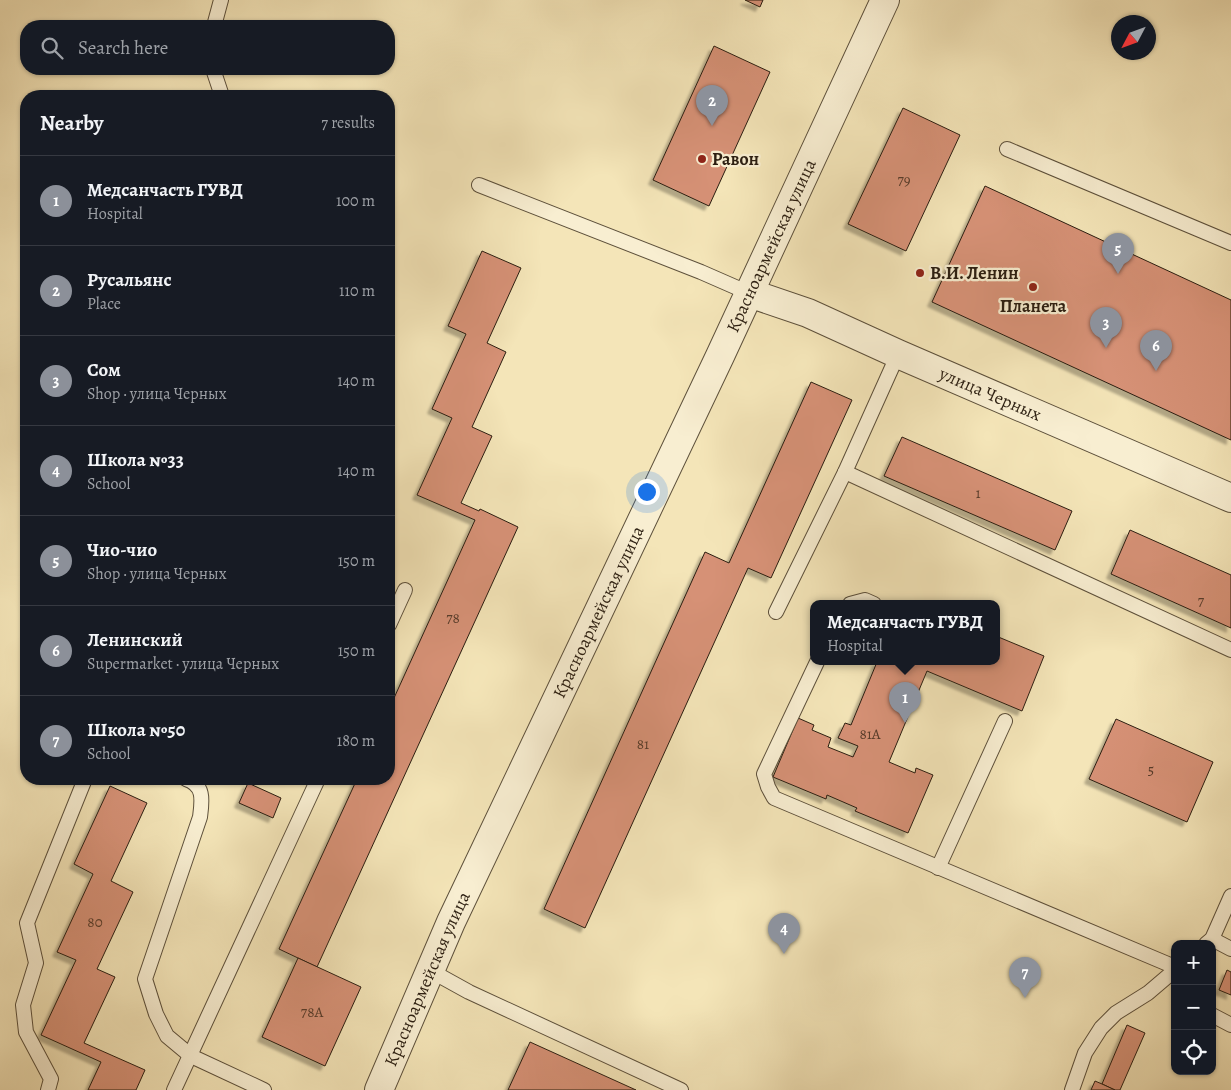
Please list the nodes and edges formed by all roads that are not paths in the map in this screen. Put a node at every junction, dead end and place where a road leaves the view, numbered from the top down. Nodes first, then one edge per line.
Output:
1 (221, 0) edge
2 (885, 0) edge
3 (216, 20) edge
4 (215, 75) edge
5 (220, 90) edge
6 (1007, 149) dead end
7 (479, 184) dead end
8 (1231, 243) edge
9 (749, 293) junction
10 (898, 354) junction
11 (845, 472) junction
12 (1231, 498) edge
13 (405, 590) dead end
14 (395, 611) edge
15 (776, 612) dead end
16 (1231, 650) edge
17 (816, 665) edge
18 (1005, 721) dead end
19 (83, 785) edge
20 (196, 785) edge
21 (315, 785) edge
22 (938, 868) junction
23 (1231, 896) edge
24 (1210, 940) edge
25 (1216, 944) edge
26 (1231, 949) edge
27 (1171, 966) edge
28 (431, 971) junction
29 (1171, 972) edge
30 (1216, 1017) edge
31 (1231, 1025) edge
32 (191, 1056) junction
33 (48, 1090) edge
34 (174, 1090) edge
35 (264, 1090) edge
36 (379, 1090) edge
37 (681, 1090) edge
38 (1072, 1090) edge

1 - 3 lane
2 - 9 street, Красноармейская улица
4 - 5 lane
6 - 8 lane
7 - 9 lane
9 - 10 street, улица Черных
9 - 28 street, Красноармейская улица
10 - 11 lane
10 - 12 street, улица Черных
11 - 15 lane
11 - 16 lane
13 - 14 lane
17 - 22 lane
18 - 22 lane
19 - 33 lane
20 - 32 lane
21 - 32 lane
22 - 27 lane
23 - 24 lane
25 - 26 lane
28 - 36 street, Красноармейская улица
28 - 37 lane
29 - 38 lane
30 - 31 lane
32 - 34 lane
32 - 35 lane

